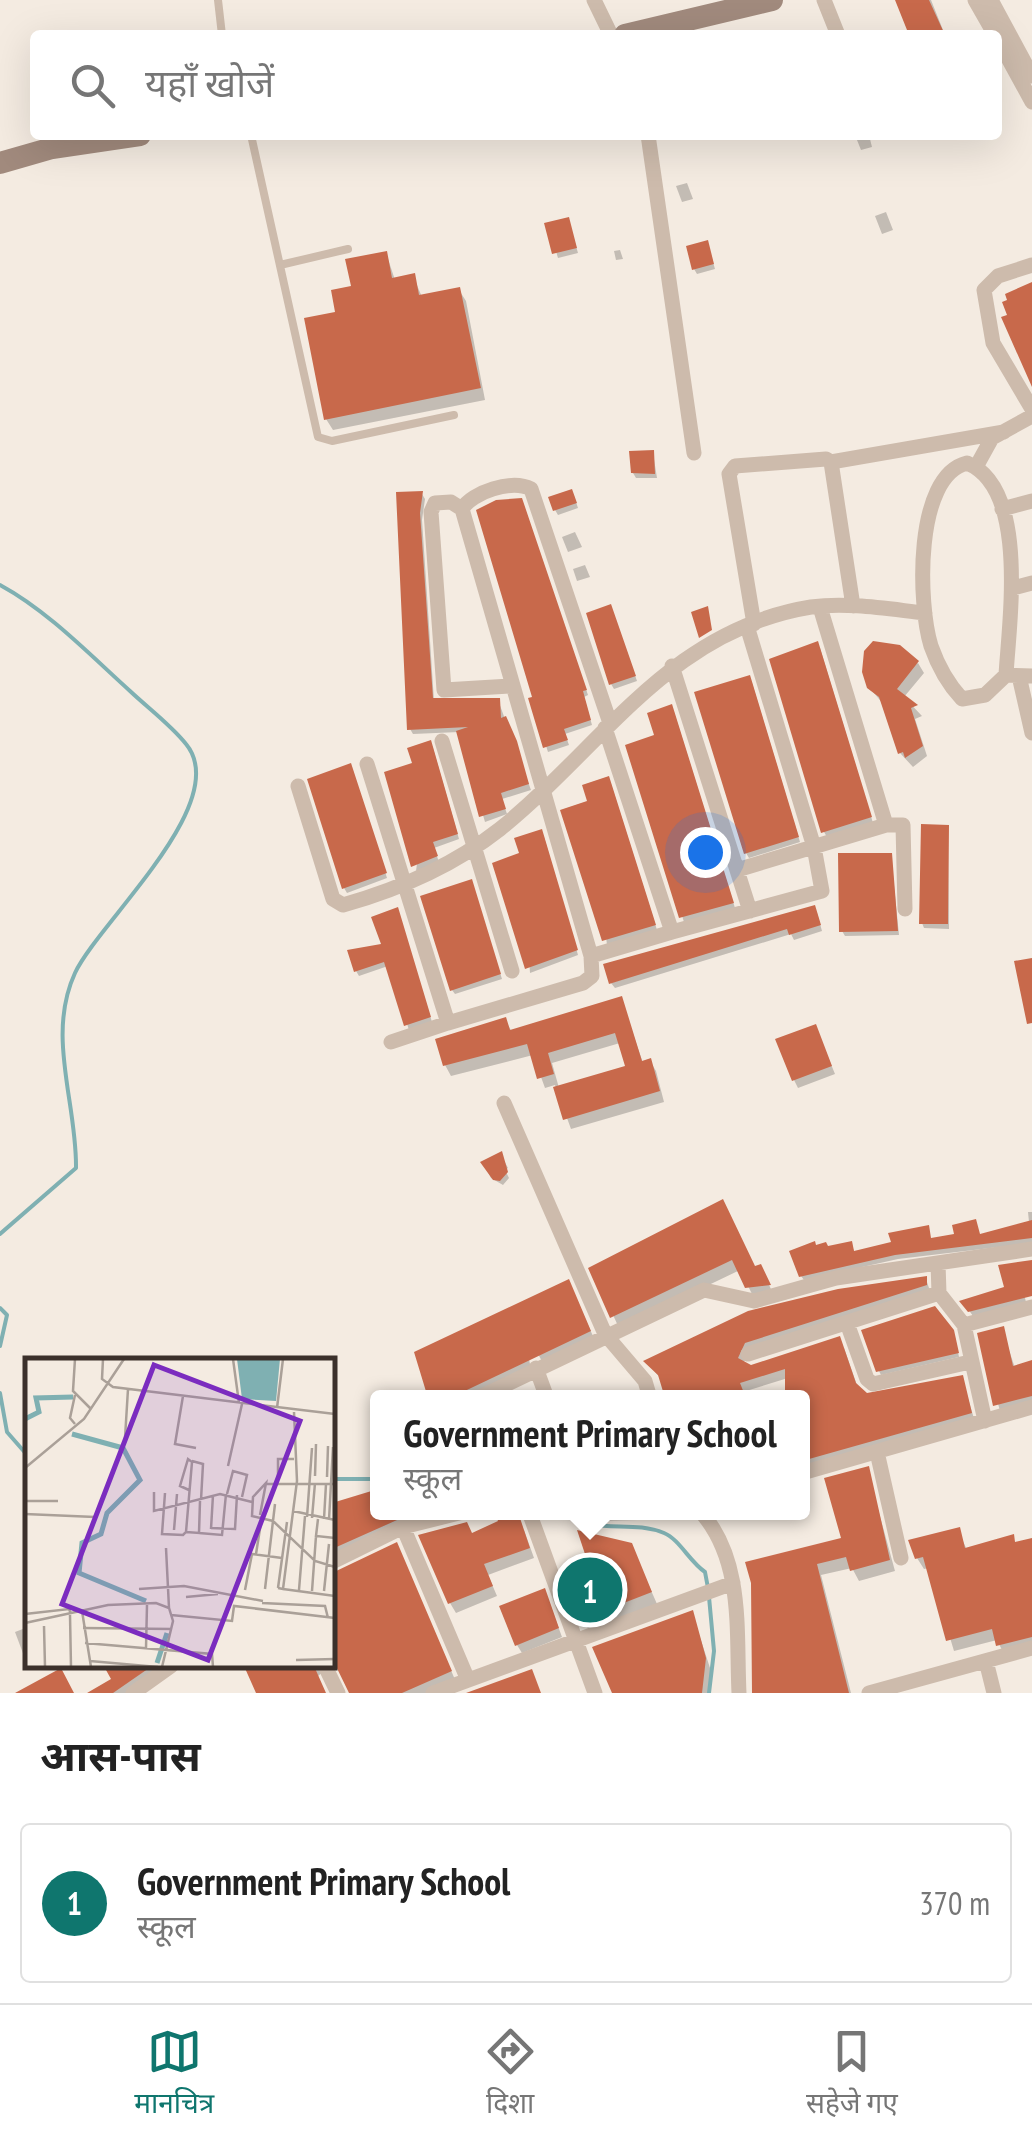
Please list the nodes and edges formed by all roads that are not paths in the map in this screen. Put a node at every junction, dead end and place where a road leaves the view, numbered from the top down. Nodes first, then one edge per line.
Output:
1 (218, 0) edge
2 (594, 0) edge
3 (772, 0) edge
4 (824, 0) edge
5 (975, 0) edge
6 (991, 0) edge
7 (221, 30) edge
8 (622, 30) edge
9 (643, 30) edge
10 (836, 30) edge
11 (992, 30) edge
12 (1002, 47) edge
13 (1032, 76) edge
14 (1032, 102) edge
15 (106, 140) edge
16 (251, 140) edge
17 (649, 140) edge
18 (0, 163) edge
19 (348, 250) dead end
20 (280, 265) junction
21 (1032, 265) edge
22 (1032, 413) edge
23 (454, 415) dead end
24 (1004, 432) junction
25 (694, 453) dead end
26 (831, 462) junction
27 (976, 466) junction
28 (1032, 501) edge
29 (462, 510) junction
30 (1002, 510) junction
31 (1032, 583) edge
32 (1012, 588) junction
33 (820, 606) junction
34 (853, 606) junction
35 (925, 613) junction
36 (750, 625) junction
37 (672, 666) junction
38 (1019, 676) edge
39 (512, 686) junction
40 (608, 726) junction
41 (1032, 733) edge
42 (442, 741) dead end
43 (366, 764) dead end
44 (298, 786) dead end
45 (541, 792) junction
46 (886, 825) junction
47 (474, 846) junction
48 (814, 846) junction
49 (737, 870) junction
50 (404, 888) junction
51 (905, 910) dead end
52 (750, 911) junction
53 (672, 932) junction
54 (592, 956) junction
55 (512, 971) dead end
56 (448, 1023) junction
57 (391, 1042) dead end
58 (504, 1103) dead end
59 (1032, 1249) edge
60 (938, 1264) junction
61 (939, 1293) junction
62 (1032, 1307) edge
63 (847, 1323) junction
64 (964, 1326) junction
65 (605, 1334) junction
66 (748, 1354) dead end
67 (970, 1362) junction
68 (536, 1368) junction
69 (493, 1390) edge
70 (545, 1390) edge
71 (648, 1390) edge
72 (1032, 1407) edge
73 (985, 1421) junction
74 (877, 1452) junction
75 (810, 1471) edge
76 (431, 1520) edge
77 (532, 1520) edge
78 (708, 1520) edge
79 (403, 1527) junction
80 (901, 1558) dead end
81 (335, 1561) edge
82 (733, 1583) junction
83 (575, 1639) junction
84 (1032, 1648) edge
85 (986, 1660) junction
86 (168, 1668) edge
87 (326, 1668) edge
88 (468, 1680) junction
89 (138, 1692) edge
90 (338, 1693) edge
91 (433, 1693) edge
92 (594, 1693) edge
93 (739, 1693) edge
94 (869, 1693) edge
95 (994, 1693) edge

1 - 7 lane
2 - 8 street
3 - 9 street
4 - 10 street
5 - 11 street
6 - 13 street
12 - 14 street
15 - 18 street
16 - 20 lane
17 - 25 street
19 - 20 lane
20 - 23 lane
21 - 22 street
22 - 24 street
24 - 26 street
24 - 27 street
26 - 34 street
26 - 36 street
27 - 30 street
27 - 35 street
28 - 30 street
29 - 39 street
29 - 39 street
29 - 40 street
30 - 32 street
31 - 32 street
32 - 38 street
33 - 34 street
33 - 36 street
33 - 46 street
34 - 35 street
35 - 38 street
36 - 37 street
36 - 48 street
37 - 40 street
37 - 49 street
38 - 41 street
39 - 45 street
40 - 45 street
40 - 53 street
42 - 47 street
43 - 50 street
44 - 50 street
45 - 47 street
45 - 54 street
46 - 48 street
46 - 51 street
47 - 50 street
47 - 55 street
48 - 49 street
48 - 52 street
49 - 52 street
50 - 56 street
52 - 53 street
53 - 54 street
54 - 56 street
56 - 57 street
58 - 65 street
59 - 60 street
60 - 61 street
60 - 65 street
61 - 63 street
61 - 64 street
62 - 64 street
63 - 66 street
63 - 67 street
64 - 67 street
65 - 68 street
65 - 71 street
67 - 73 street
68 - 69 street
68 - 70 street
72 - 73 street
73 - 74 street
74 - 75 street
74 - 80 street
76 - 79 street
77 - 83 street
78 - 82 street
79 - 81 street
79 - 88 street
82 - 83 street
82 - 93 street
83 - 88 street
83 - 92 street
84 - 85 street
85 - 94 street
85 - 95 street
86 - 89 street
87 - 90 street
88 - 91 street

